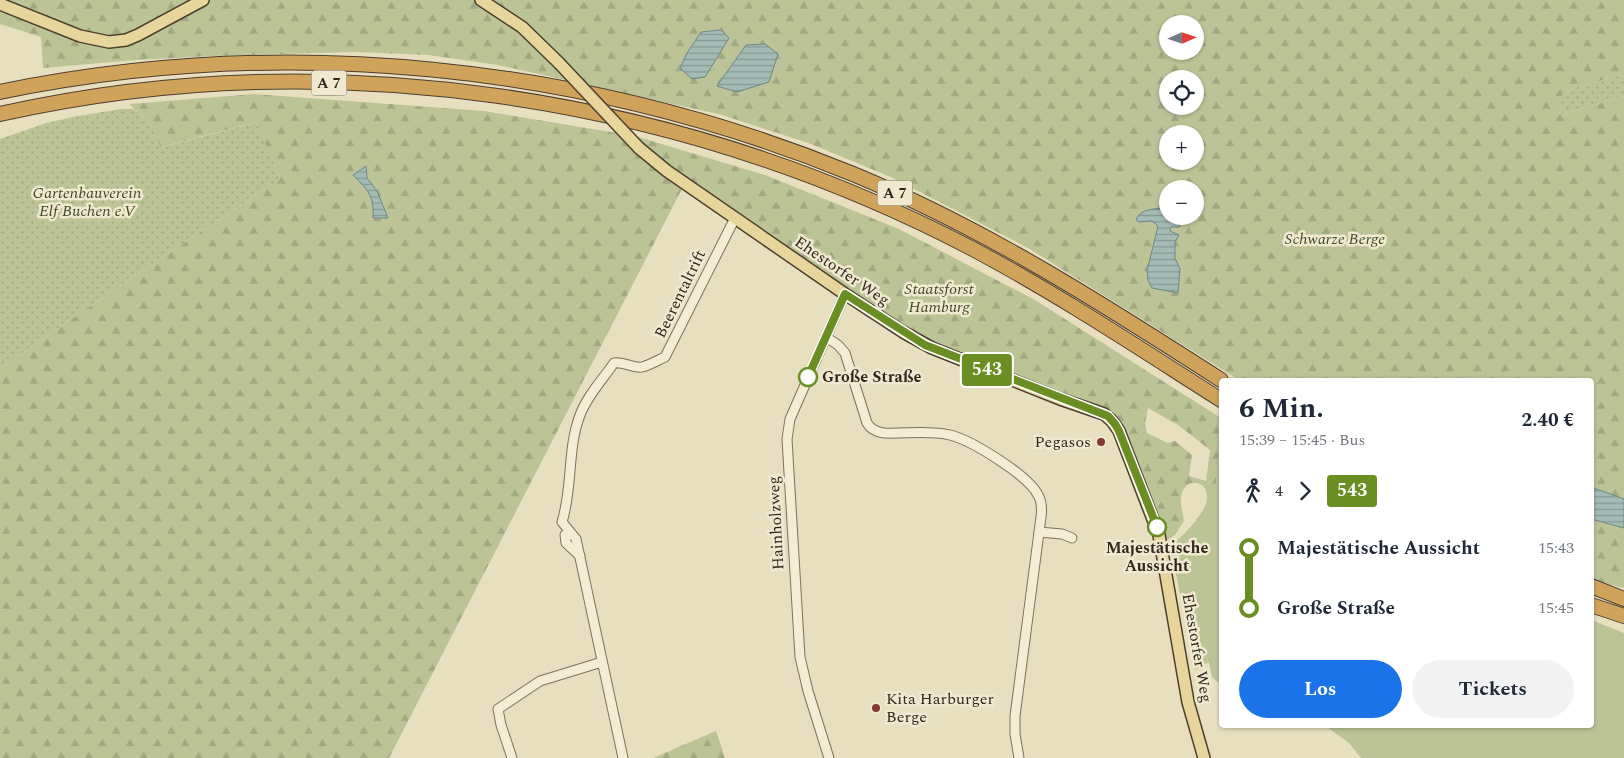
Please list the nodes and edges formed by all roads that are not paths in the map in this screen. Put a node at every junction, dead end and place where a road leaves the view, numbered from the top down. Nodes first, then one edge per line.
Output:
1 (203, 0) edge
2 (481, 0) edge
3 (0, 4) edge
4 (0, 92) edge
5 (0, 114) edge
6 (735, 218) junction
7 (845, 294) junction
8 (826, 337) junction
9 (1219, 379) edge
10 (1219, 399) edge
11 (1040, 532) junction
12 (1072, 538) dead end
13 (1594, 587) edge
14 (1624, 599) edge
15 (1594, 606) edge
16 (1624, 616) edge
17 (602, 662) junction
18 (512, 758) edge
19 (623, 758) edge
20 (828, 758) edge
21 (1019, 758) edge
22 (1204, 758) edge

1 - 3 main road
2 - 6 main road, Ehestorfer Weg, bridge
4 - 9 highway, A 7
5 - 10 highway, A 7
6 - 7 main road, Ehestorfer Weg
6 - 17 street, Beerentaltrift
7 - 8 street, Hainholzweg
7 - 22 main road, Ehestorfer Weg
8 - 11 street
8 - 20 street, Hainholzweg
11 - 12 street
11 - 21 street
13 - 14 highway
15 - 16 highway
17 - 18 street
17 - 19 street, Beerentaltrift

